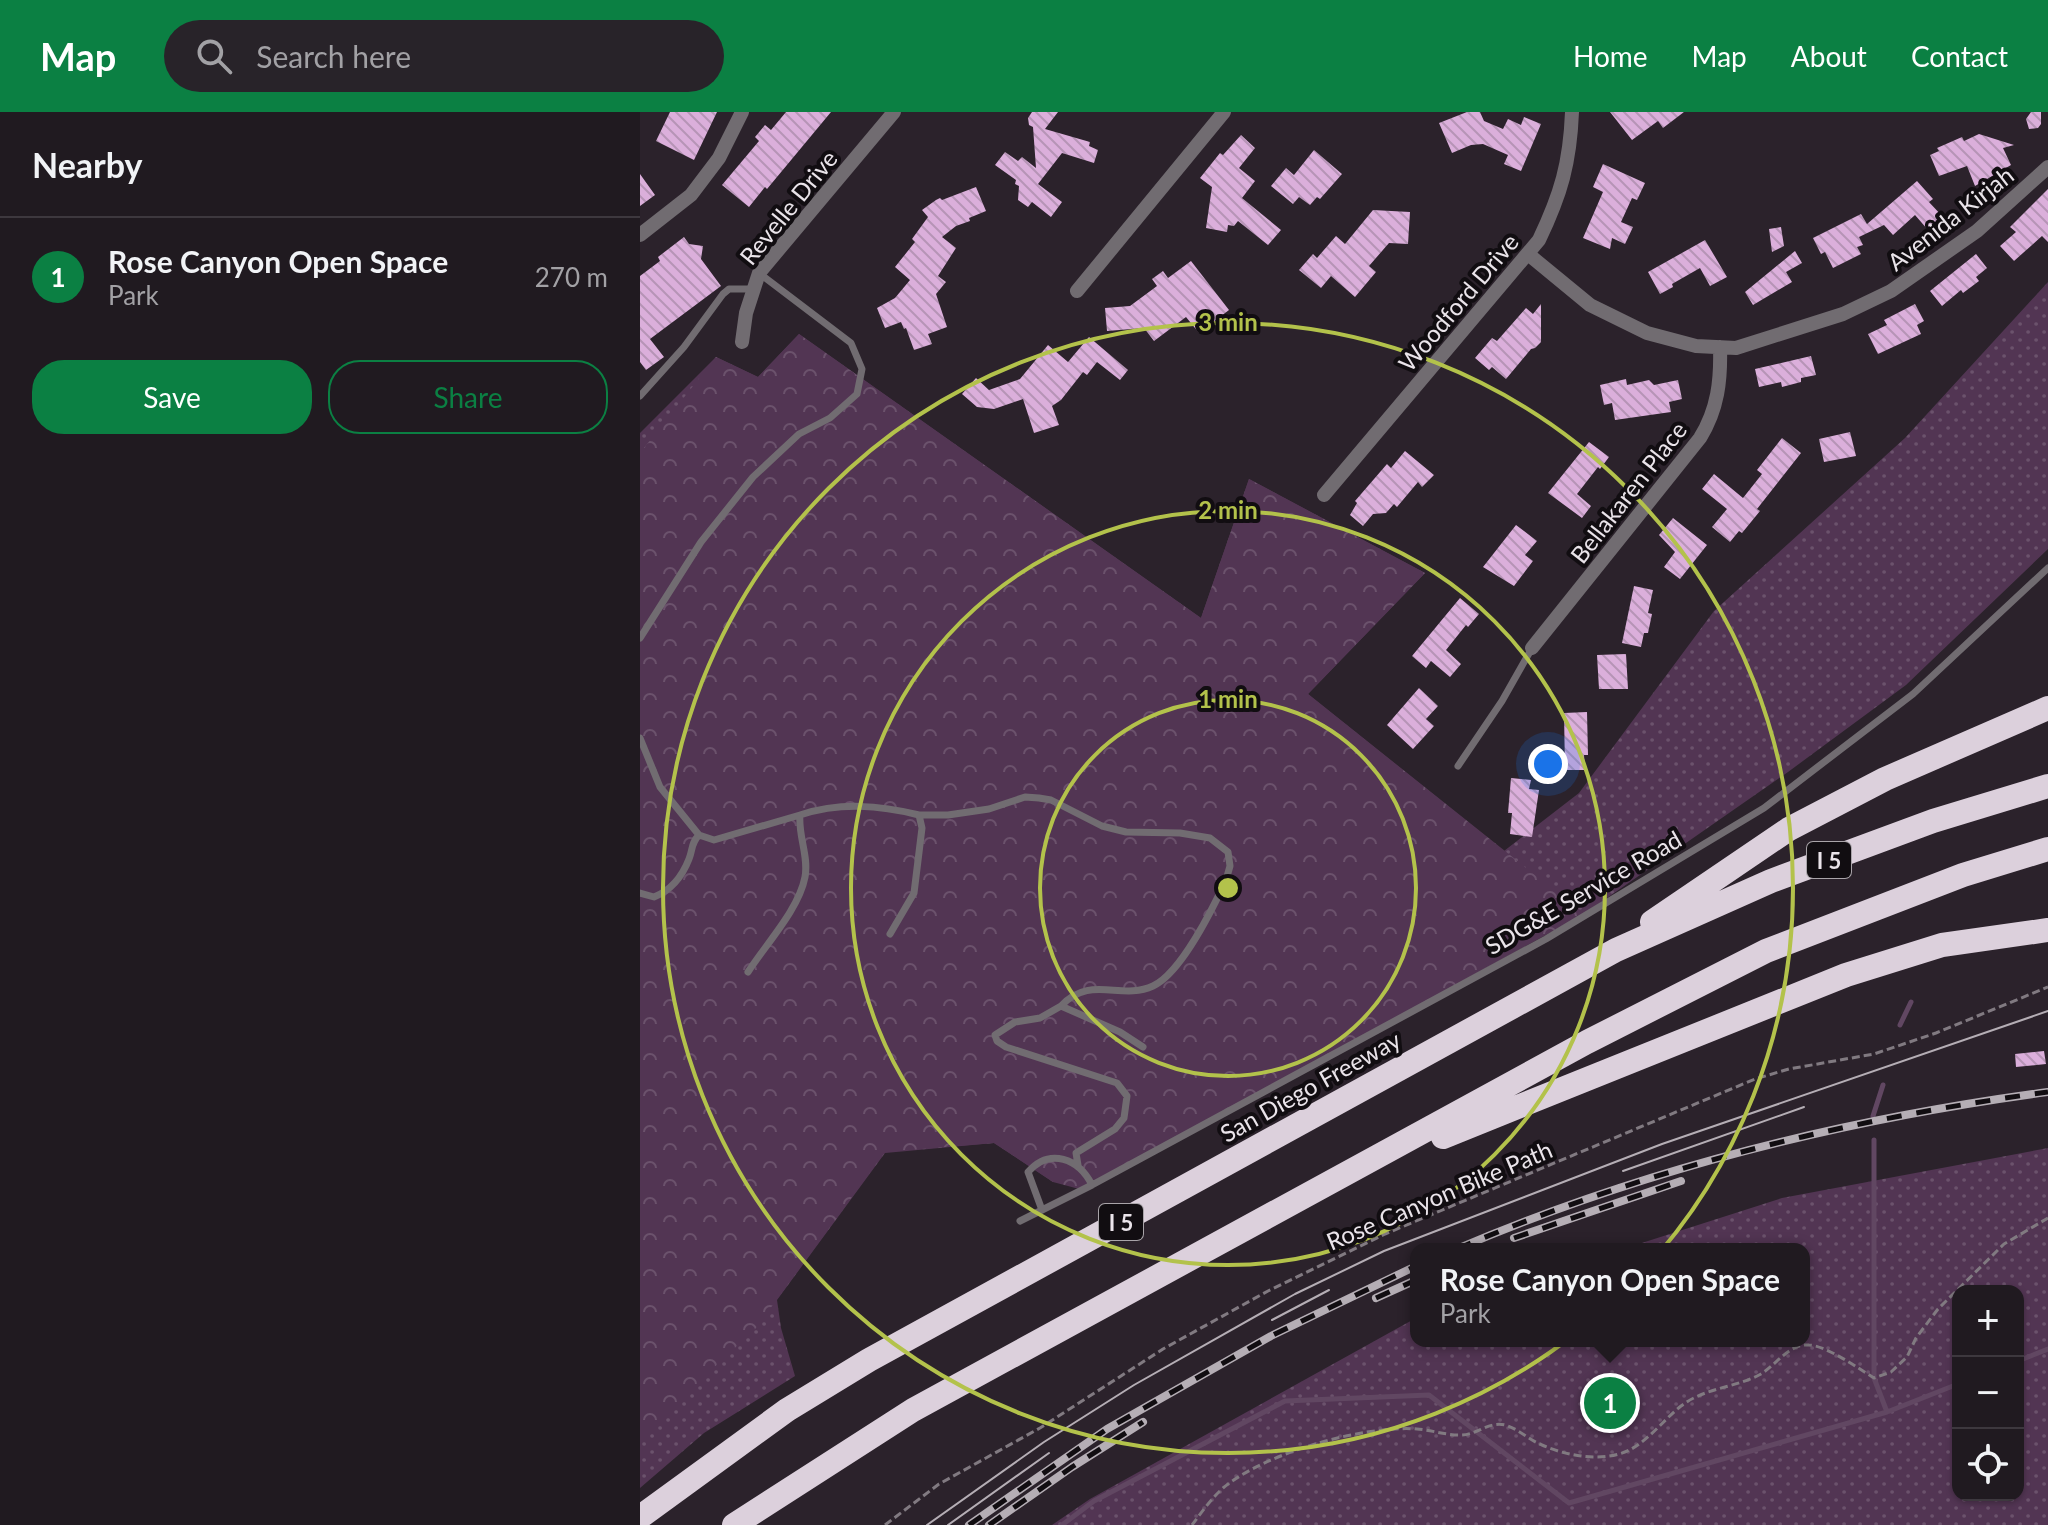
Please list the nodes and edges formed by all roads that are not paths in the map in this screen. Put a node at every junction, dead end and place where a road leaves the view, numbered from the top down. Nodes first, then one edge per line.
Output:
1 (742, 112) edge
2 (894, 112) edge
3 (1224, 112) edge
4 (1572, 112) edge
5 (2048, 167) edge
6 (640, 235) edge
7 (1528, 254) junction
8 (759, 273) junction
9 (753, 289) junction
10 (1077, 291) dead end
11 (742, 342) dead end
12 (1720, 347) junction
13 (640, 396) edge
14 (1324, 495) dead end
15 (2048, 568) edge
16 (640, 638) edge
17 (1532, 648) joint
18 (2048, 708) edge
19 (640, 738) edge
20 (1458, 766) dead end
21 (2048, 786) edge
22 (800, 815) junction
23 (919, 815) junction
24 (699, 835) junction
25 (2048, 849) edge
26 (640, 893) edge
27 (2048, 930) edge
28 (890, 934) dead end
29 (1616, 950) junction
30 (748, 972) dead end
31 (1061, 1006) junction
32 (1143, 1047) dead end
33 (1078, 1165) junction
34 (1092, 1185) junction
35 (1042, 1210) junction
36 (1020, 1221) dead end
37 (1188, 1259) junction
38 (640, 1517) edge
39 (734, 1525) edge

1 - 6 street
2 - 8 street, Revelle Drive
3 - 10 street
4 - 7 street, Woodford Drive
5 - 12 street, Avenida Kirjah
7 - 12 street, Avenida Kirjah
7 - 14 street, Woodford Drive
8 - 9 street, Revelle Drive
8 - 16 lane
9 - 11 street, Revelle Drive
9 - 13 lane
12 - 17 street, Bellakaren Place
15 - 34 lane, SDG&E Service Road
17 - 20 lane
18 - 29 highway
19 - 24 lane
21 - 29 highway, San Diego Freeway / I 5
22 - 23 lane
22 - 24 lane
22 - 30 lane
23 - 28 lane
23 - 31 lane
24 - 26 lane
25 - 37 highway
27 - 37 highway
29 - 38 highway, San Diego Freeway / I 5
31 - 32 lane
31 - 33 lane
33 - 34 lane
33 - 35 lane
34 - 35 lane, SDG&E Service Road
35 - 36 lane, SDG&E Service Road
37 - 39 highway

